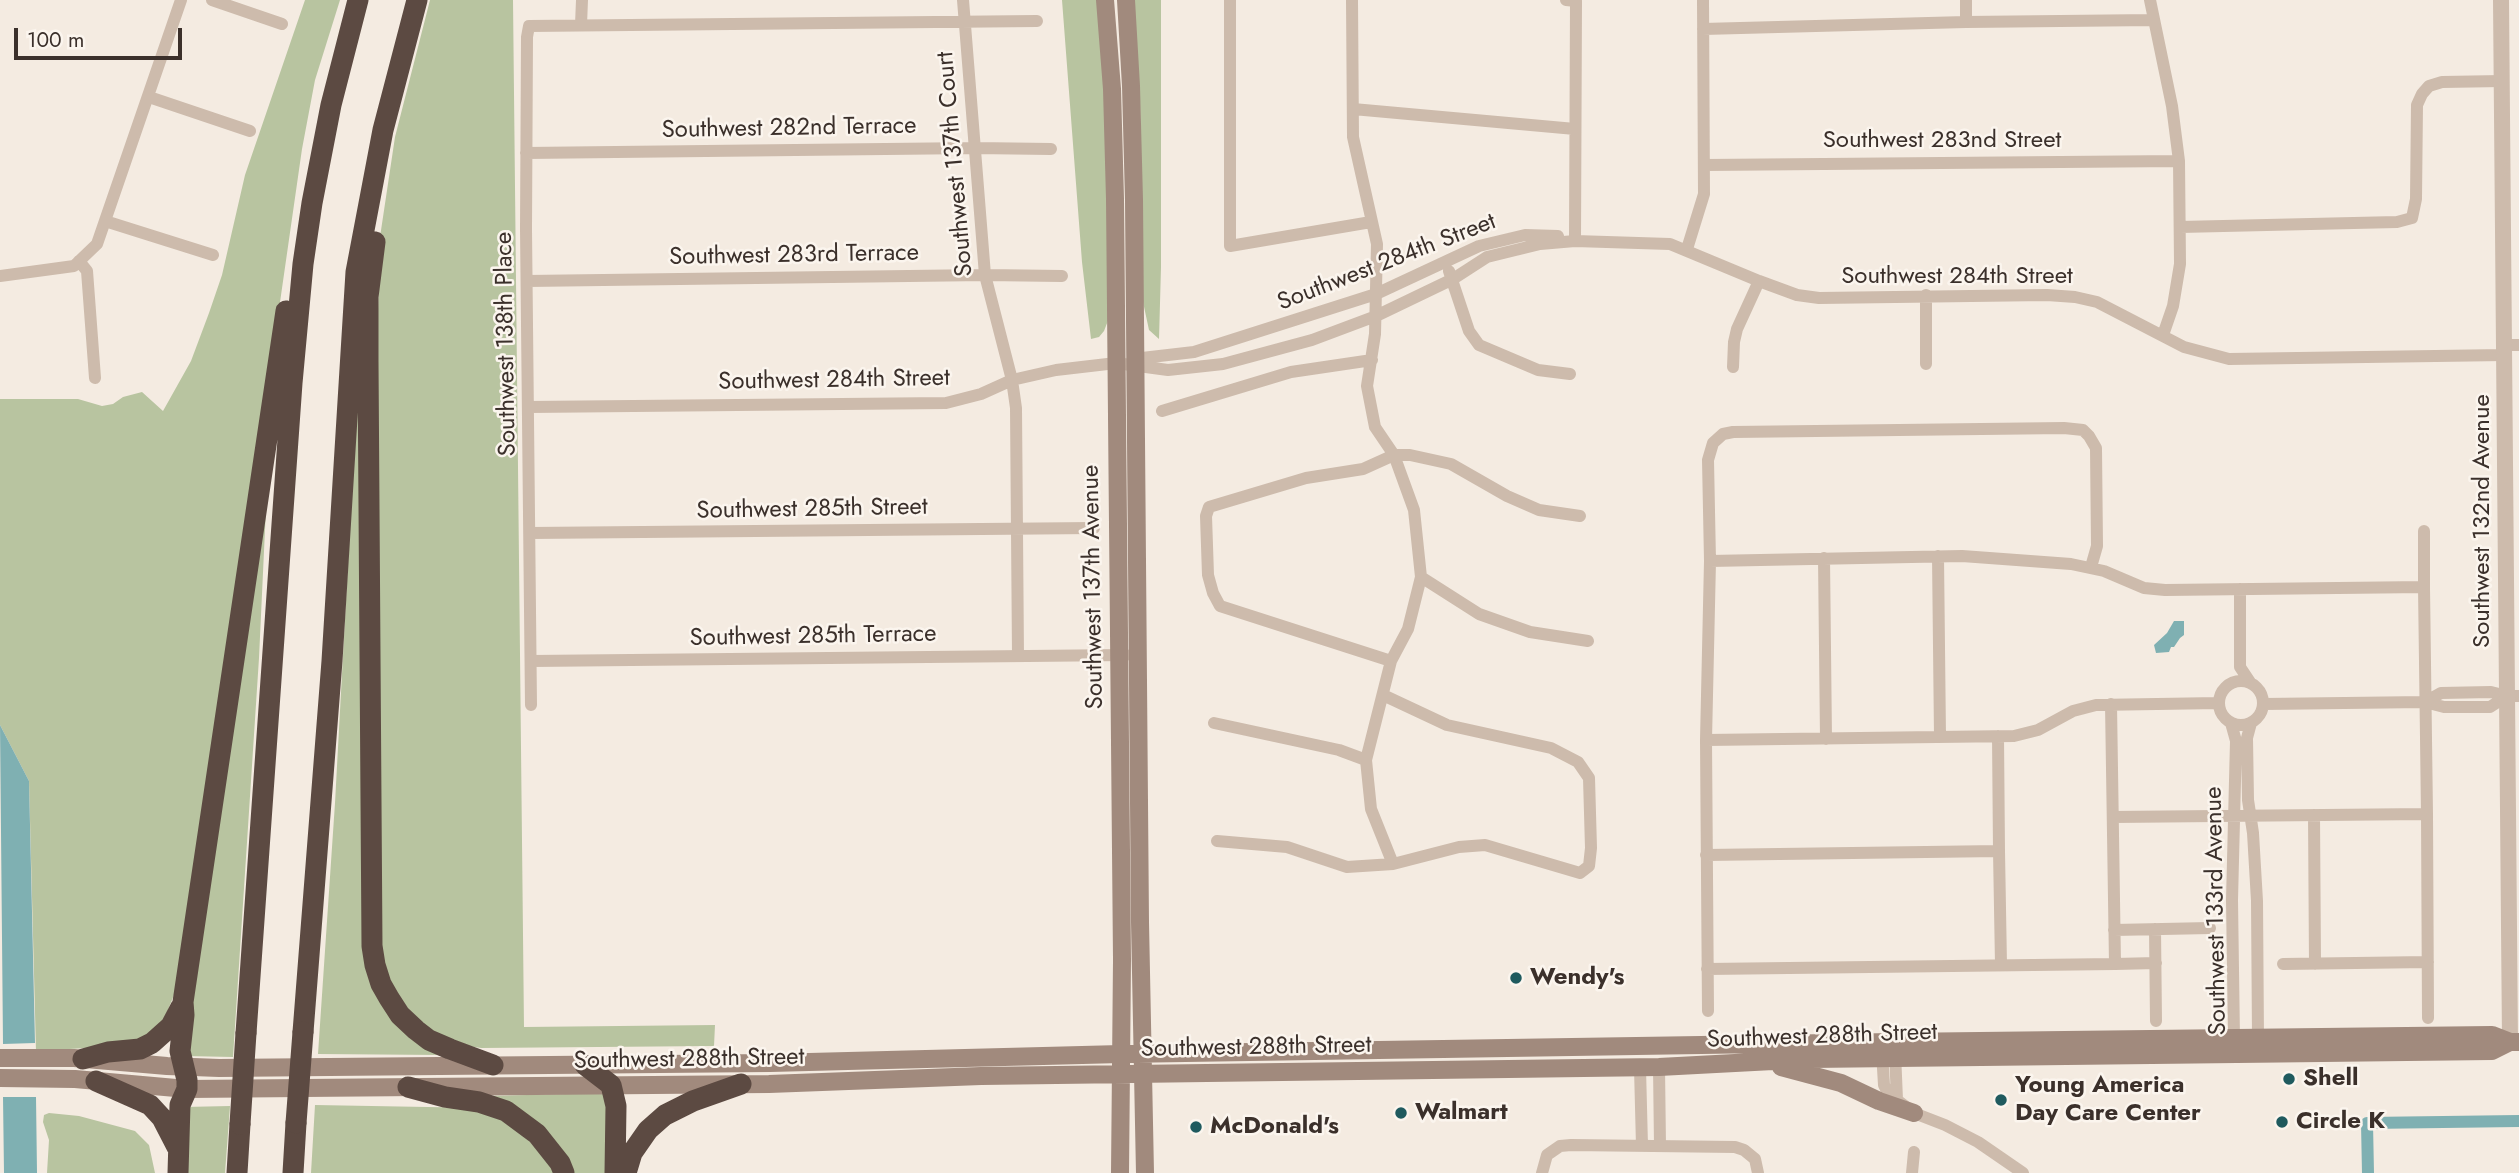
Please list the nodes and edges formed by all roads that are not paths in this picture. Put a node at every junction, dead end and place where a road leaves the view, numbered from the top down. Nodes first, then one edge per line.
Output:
1 (181, 0) edge
2 (212, 0) edge
3 (358, 0) edge
4 (417, 0) edge
5 (582, 0) edge
6 (963, 0) edge
7 (1105, 0) edge
8 (1126, 0) edge
9 (1230, 0) edge
10 (1352, 0) edge
11 (1566, 0) edge
12 (1703, 0) edge
13 (1966, 0) edge
14 (2150, 0) edge
15 (2501, 0) edge
16 (1576, 1) edge
17 (1037, 20) dead end
18 (2154, 20) junction
19 (965, 21) junction
20 (1966, 22) junction
21 (282, 24) dead end
22 (581, 25) junction
23 (1703, 29) junction
24 (2502, 81) junction
25 (149, 97) junction
26 (1353, 109) junction
27 (1575, 129) junction
28 (383, 130) junction
29 (250, 131) dead end
30 (975, 148) junction
31 (1051, 149) dead end
32 (526, 153) junction
33 (2179, 161) junction
34 (1705, 165) junction
35 (105, 222) junction
36 (1371, 222) junction
37 (2180, 227) junction
38 (1575, 241) junction
39 (1687, 249) junction
40 (213, 255) dead end
41 (79, 261) junction
42 (1445, 262) junction
43 (303, 264) junction
44 (0, 275) edge
45 (985, 275) junction
46 (1062, 276) dead end
47 (1453, 279) junction
48 (527, 281) junction
49 (1759, 281) junction
50 (1376, 294) junction
51 (1926, 295) junction
52 (1376, 316) junction
53 (2163, 335) junction
54 (2509, 348) edge
55 (1372, 360) junction
56 (1116, 363) junction
57 (1135, 364) junction
58 (1926, 364) dead end
59 (1733, 367) dead end
60 (1570, 374) dead end
61 (95, 378) dead end
62 (1012, 380) junction
63 (529, 407) junction
64 (1162, 411) dead end
65 (1394, 455) junction
66 (1580, 516) dead end
67 (1016, 528) junction
68 (1094, 528) dead end
69 (2424, 531) dead end
70 (530, 533) junction
71 (1938, 556) junction
72 (1824, 558) junction
73 (1710, 561) junction
74 (2091, 567) junction
75 (1420, 576) junction
76 (2424, 587) junction
77 (2239, 589) junction
78 (1588, 641) dead end
79 (1119, 655) junction
80 (1018, 656) junction
81 (1139, 656) junction
82 (531, 662) junction
83 (1391, 662) junction
84 (2240, 667) junction
85 (2232, 682) junction
86 (2249, 682) junction
87 (1383, 695) junction
88 (2513, 696) edge
89 (2425, 702) junction
90 (2218, 703) junction
91 (2111, 704) junction
92 (2263, 704) junction
93 (531, 705) dead end
94 (1214, 723) dead end
95 (2231, 723) junction
96 (2250, 723) junction
97 (1998, 736) junction
98 (1940, 737) junction
99 (1826, 739) junction
100 (1706, 740) junction
101 (1366, 760) junction
102 (2515, 794) edge
103 (2427, 814) junction
104 (2314, 815) junction
105 (2235, 816) junction
106 (2250, 816) junction
107 (2113, 817) junction
108 (1217, 841) dead end
109 (1999, 851) junction
110 (1706, 855) junction
111 (1393, 864) junction
112 (1130, 875) junction
113 (2232, 900) junction
114 (2257, 901) junction
115 (2210, 928) dead end
116 (2155, 929) junction
117 (2114, 930) junction
118 (2428, 962) junction
119 (2155, 963) junction
120 (2115, 964) junction
121 (2283, 964) dead end
122 (2315, 964) junction
123 (2001, 965) junction
124 (1707, 970) junction
125 (183, 1002) junction
126 (1708, 1011) dead end
127 (2428, 1018) dead end
128 (2156, 1021) dead end
129 (2234, 1038) junction
130 (2258, 1038) junction
131 (2515, 1042) edge
132 (2033, 1048) junction
133 (1888, 1050) junction
134 (1121, 1054) junction
135 (1144, 1054) junction
136 (2244, 1054) junction
137 (0, 1058) edge
138 (83, 1059) junction
139 (1761, 1062) junction
140 (493, 1065) junction
141 (586, 1065) junction
142 (1640, 1068) junction
143 (1659, 1068) junction
144 (1121, 1074) junction
145 (1144, 1074) junction
146 (0, 1078) edge
147 (186, 1078) junction
148 (96, 1081) junction
149 (741, 1084) junction
150 (611, 1086) junction
151 (408, 1087) junction
152 (1914, 1113) junction
153 (1642, 1146) junction
154 (1660, 1146) junction
155 (178, 1149) junction
156 (1914, 1152) dead end
157 (294, 1168) edge
158 (178, 1173) edge
159 (237, 1173) edge
160 (564, 1173) edge
161 (615, 1173) edge
162 (626, 1173) edge
163 (1120, 1173) edge
164 (1145, 1173) edge
165 (1542, 1173) edge
166 (1758, 1173) edge
167 (1912, 1173) edge
168 (2023, 1173) edge

1 - 25 street
2 - 21 street
3 - 43 highway
4 - 28 highway
5 - 22 street
6 - 19 street, Southwest 137th Court
7 - 56 main road, Southwest 137th Avenue
8 - 57 main road, Southwest 137th Avenue
9 - 36 street
10 - 26 street
11 - 16 street
12 - 23 street
13 - 20 street
14 - 18 street
15 - 24 street, Southwest 132nd Avenue
16 - 27 street
17 - 19 street
18 - 20 street
18 - 33 street
19 - 22 street
19 - 30 street, Southwest 137th Court
20 - 23 street
22 - 32 street, Southwest 138th Place
23 - 34 street
24 - 37 street
24 - 54 street, Southwest 132nd Avenue
25 - 29 street
25 - 35 street
26 - 27 street
26 - 36 street
27 - 38 street
28 - 140 highway
28 - 157 highway, bridge
30 - 31 street, Southwest 282nd Terrace
30 - 32 street, Southwest 282nd Terrace
30 - 45 street, Southwest 137th Court
32 - 48 street, Southwest 138th Place
33 - 34 street, Southwest 283nd Street
33 - 37 street
34 - 39 street
35 - 40 street
35 - 41 street
36 - 50 street
37 - 53 street
38 - 39 street, Southwest 284th Street
38 - 42 street, Southwest 284th Street
38 - 47 street, Southwest 284th Street
39 - 49 street, Southwest 284th Street
41 - 44 street
41 - 61 street
42 - 47 street
42 - 50 street, Southwest 284th Street
43 - 125 highway
43 - 159 highway, bridge
45 - 46 street, Southwest 283rd Terrace
45 - 48 street, Southwest 283rd Terrace
45 - 62 street, Southwest 137th Court
47 - 52 street, Southwest 284th Street
47 - 60 street
48 - 63 street, Southwest 138th Place
49 - 51 street, Southwest 284th Street
49 - 59 street
50 - 52 street
50 - 57 street, Southwest 284th Street
51 - 53 street, Southwest 284th Street
51 - 58 street
52 - 55 street
52 - 57 street, Southwest 284th Street
53 - 54 street, Southwest 284th Street
54 - 88 street, Southwest 132nd Avenue
55 - 64 street
55 - 65 street
56 - 57 street, Southwest 284th Street
56 - 62 street, Southwest 284th Street
56 - 79 main road, Southwest 137th Avenue
57 - 81 main road, Southwest 137th Avenue
62 - 63 street, Southwest 284th Street
62 - 67 street, Southwest 137th Court
63 - 70 street, Southwest 138th Place
65 - 66 street
65 - 75 street
65 - 83 street
67 - 68 street, Southwest 285th Street
67 - 70 street, Southwest 285th Street
67 - 80 street, Southwest 137th Court
69 - 76 street
70 - 82 street, Southwest 138th Place
71 - 72 street
71 - 74 street
71 - 98 street
72 - 73 street
72 - 99 street
73 - 74 street
73 - 100 street
74 - 77 street
75 - 78 street
75 - 83 street
76 - 77 street
76 - 89 street
77 - 84 street
79 - 80 street, Southwest 285th Terrace
79 - 81 street, Southwest 285th Terrace
79 - 112 main road, Southwest 137th Avenue
80 - 82 street, Southwest 285th Terrace
81 - 112 main road, Southwest 137th Avenue
82 - 93 street
83 - 87 street
84 - 85 street
84 - 86 street
85 - 86 street
85 - 90 street
86 - 92 street
87 - 101 street
87 - 111 street
88 - 89 street
88 - 102 street, Southwest 132nd Avenue
89 - 92 street
89 - 103 street
90 - 91 street
90 - 95 street
91 - 97 street
91 - 107 street
92 - 96 street
94 - 101 street
95 - 96 street
95 - 105 street, Southwest 133rd Avenue
96 - 106 street, Southwest 133rd Avenue
97 - 98 street
97 - 109 street
98 - 99 street
99 - 100 street
100 - 110 street
101 - 111 street
102 - 131 street, Southwest 132nd Avenue
103 - 104 street
103 - 118 street
104 - 106 street
104 - 122 street
105 - 106 street
105 - 107 street
105 - 113 street, Southwest 133rd Avenue
106 - 114 street, Southwest 133rd Avenue
107 - 117 street
108 - 111 street
109 - 110 street
109 - 123 street
110 - 124 street
112 - 134 main road, Southwest 137th Avenue
112 - 135 main road, Southwest 137th Avenue
113 - 114 street
113 - 129 street, Southwest 133rd Avenue
114 - 130 street, Southwest 133rd Avenue
115 - 116 street
116 - 117 street
116 - 119 street
117 - 120 street
118 - 122 street
118 - 127 street
119 - 120 street
119 - 128 street
120 - 123 street
121 - 122 street
123 - 124 street
124 - 126 street
125 - 138 highway
125 - 147 highway
129 - 130 main road, Southwest 288th Street
129 - 132 main road, Southwest 288th Street
129 - 136 street, Southwest 133rd Avenue
130 - 131 main road, Southwest 288th Street
130 - 136 street, Southwest 133rd Avenue
131 - 136 main road, Southwest 288th Street
132 - 133 main road, Southwest 288th Street
132 - 136 main road, Southwest 288th Street
133 - 135 main road, Southwest 288th Street
133 - 139 main road, Southwest 288th Street
133 - 152 street
134 - 135 main road, Southwest 288th Street
134 - 141 main road, Southwest 288th Street
134 - 144 main road, Southwest 137th Avenue
135 - 145 main road, Southwest 137th Avenue
137 - 138 main road, Southwest 288th Street
138 - 147 main road, Southwest 288th Street
139 - 143 main road, Southwest 288th Street
139 - 152 main road
140 - 141 main road, Southwest 288th Street
140 - 147 main road, Southwest 288th Street
141 - 150 highway
142 - 143 main road, Southwest 288th Street
142 - 145 main road, Southwest 288th Street
142 - 153 street
143 - 154 street
144 - 145 main road, Southwest 288th Street
144 - 149 main road, Southwest 288th Street
144 - 163 main road, Southwest 137th Avenue
145 - 164 main road, Southwest 137th Avenue
146 - 148 main road, Southwest 288th Street
147 - 148 main road, Southwest 288th Street
147 - 151 main road, Southwest 288th Street
147 - 155 highway
148 - 155 highway
149 - 150 main road, Southwest 288th Street
149 - 162 highway
150 - 151 main road, Southwest 288th Street
150 - 161 highway
151 - 160 highway
152 - 168 street
153 - 154 street
153 - 165 street
154 - 166 street
155 - 158 highway
156 - 167 street

